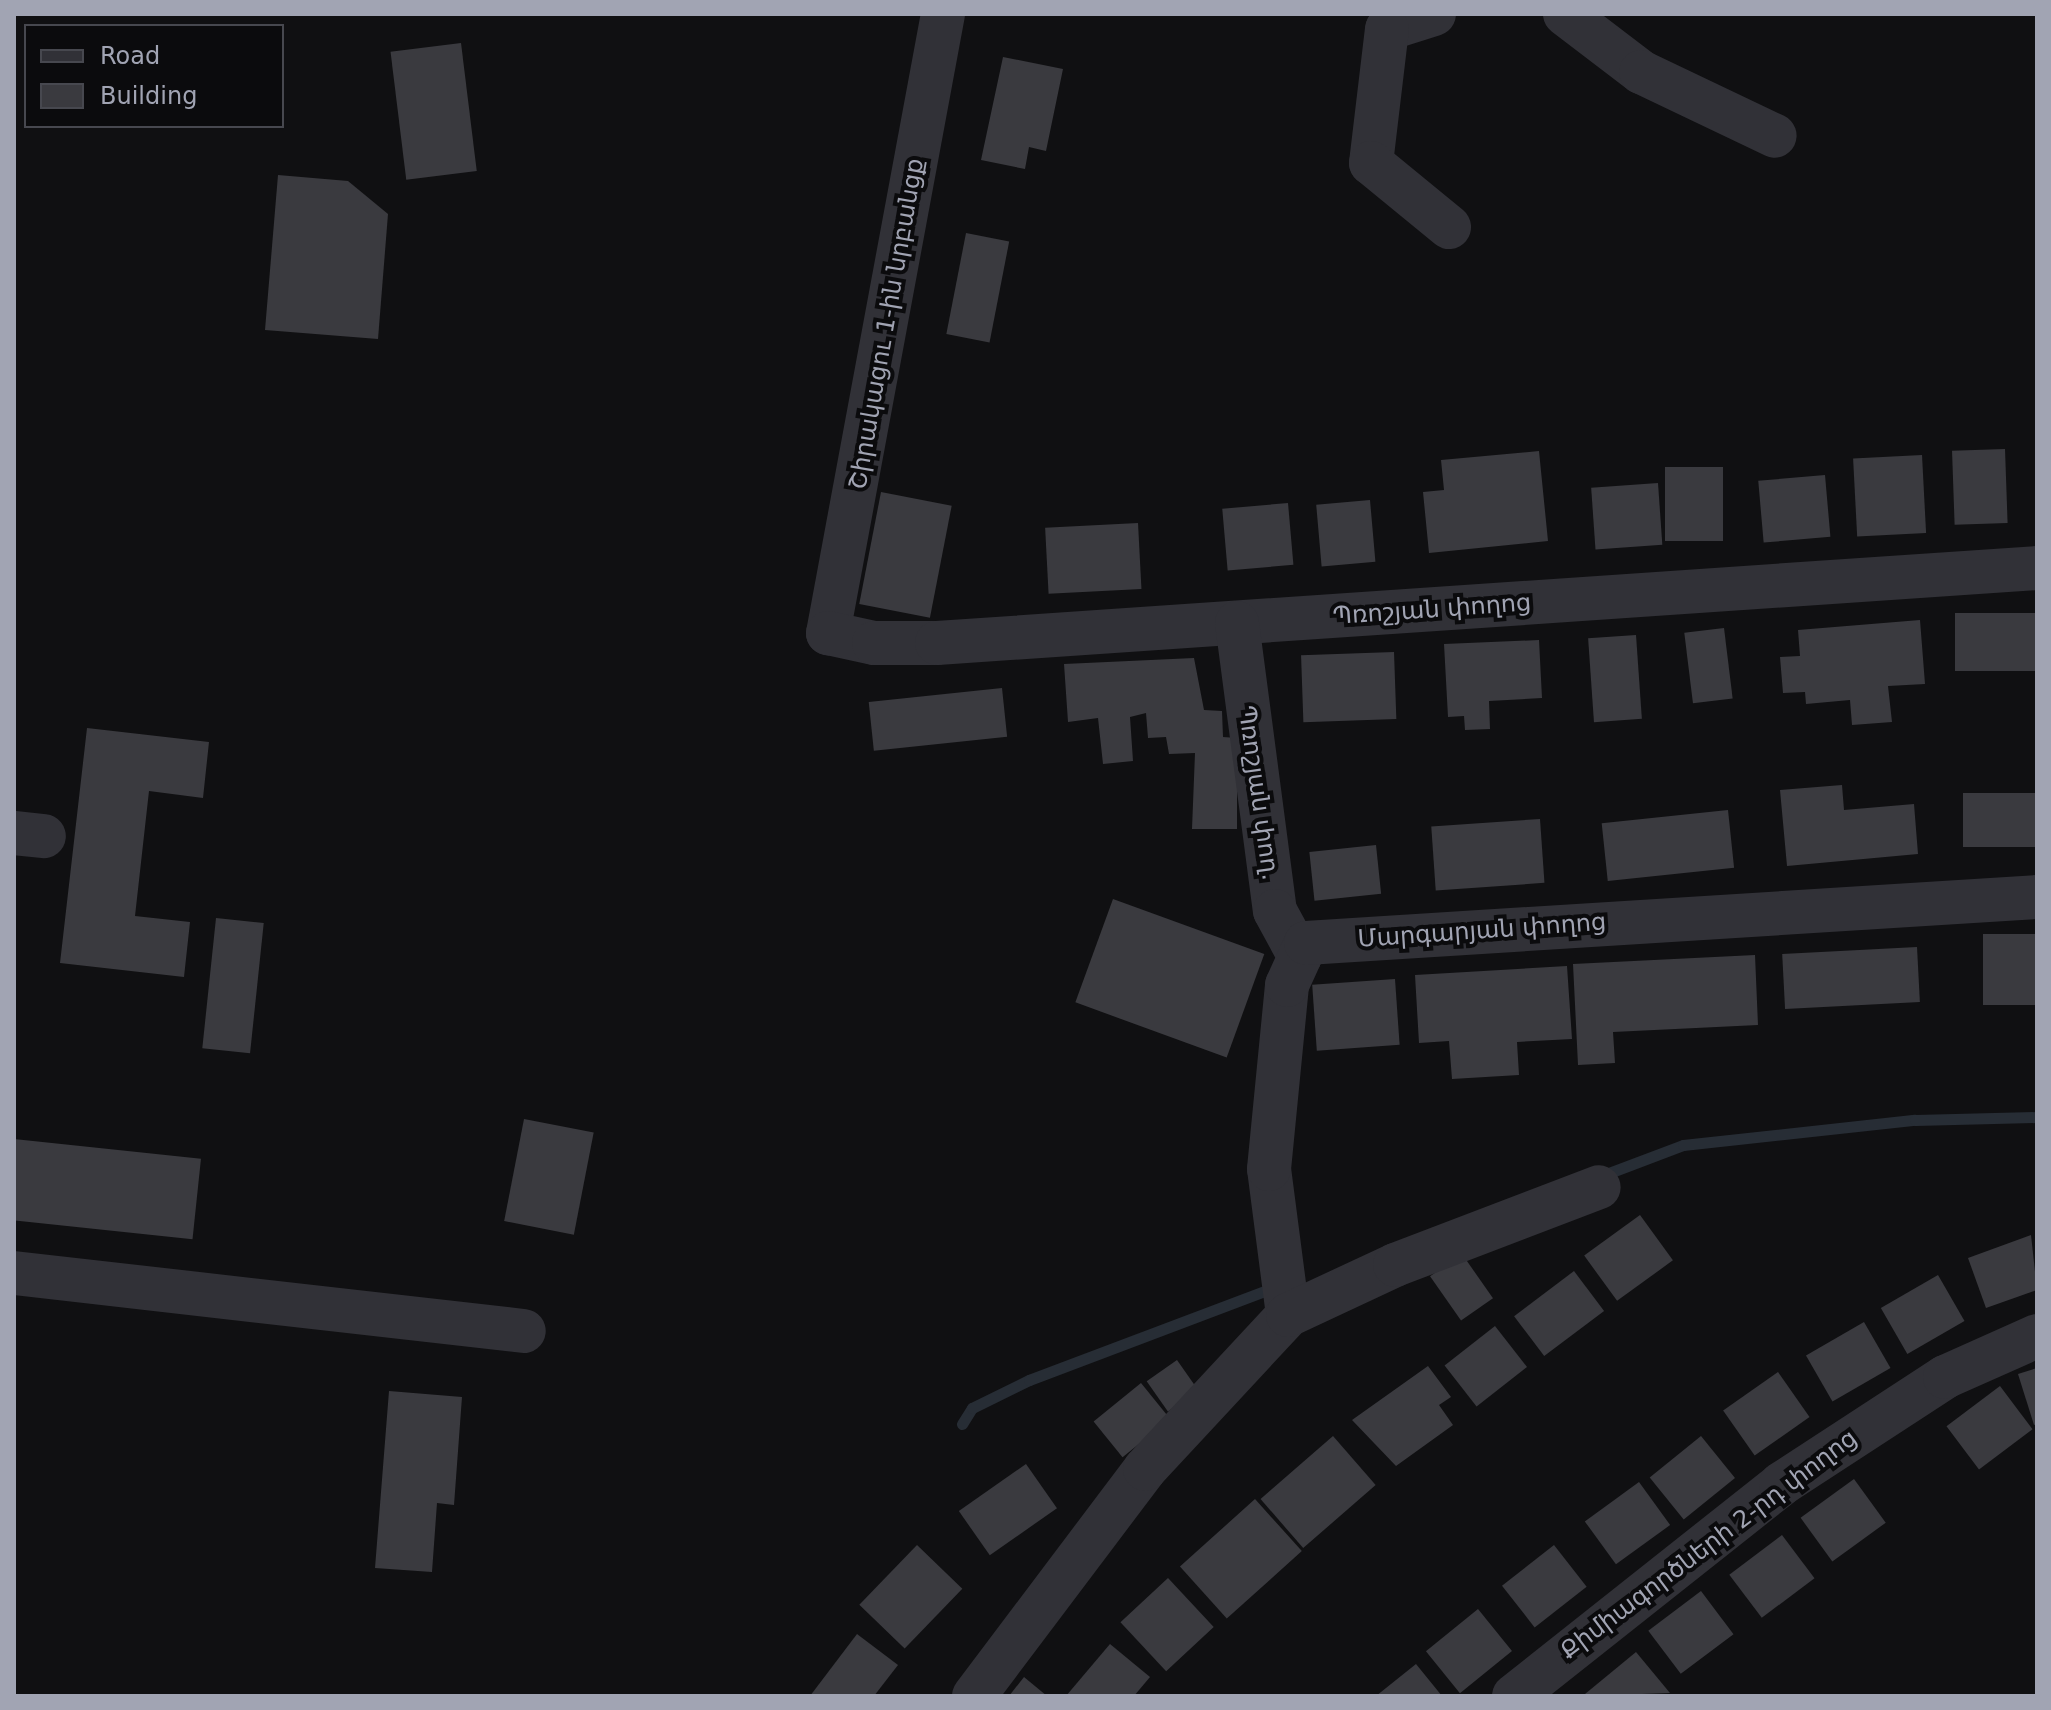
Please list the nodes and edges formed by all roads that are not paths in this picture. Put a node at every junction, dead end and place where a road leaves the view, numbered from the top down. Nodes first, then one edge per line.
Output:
1 (943, 14) edge
2 (1434, 14) edge
3 (1565, 14) edge
4 (1775, 136) dead end
5 (1449, 227) dead end
6 (2037, 568) edge
7 (1237, 623) junction
8 (828, 633) joint
9 (2037, 897) edge
10 (1300, 957) junction
11 (1599, 1187) dead end
12 (14, 1273) edge
13 (1288, 1315) junction
14 (524, 1331) dead end
15 (2037, 1336) edge
16 (974, 1696) edge
17 (1514, 1696) edge

1 - 8 street, Շիրակացու 1-ին նրբանցք
2 - 5 street
3 - 4 street
6 - 7 street, Պռոշյան փողոց
7 - 8 street, Պռոշյան փողոց
7 - 10 street, Պռոշյան փող.
9 - 10 street, Մարգարյան փողոց
10 - 13 street
11 - 13 street
12 - 14 street
13 - 16 street
15 - 17 street, Քիմիագործների 2-րդ փողոց

